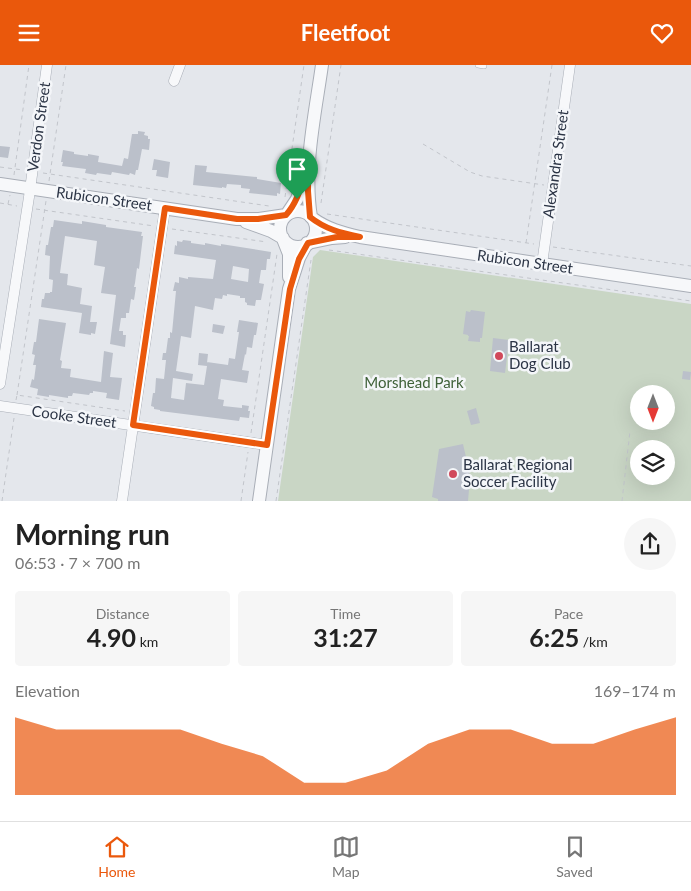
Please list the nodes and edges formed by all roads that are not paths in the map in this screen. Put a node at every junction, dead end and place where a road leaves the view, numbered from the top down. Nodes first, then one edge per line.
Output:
1 (47, 65) edge
2 (180, 65) edge
3 (322, 65) edge
4 (570, 65) edge
5 (174, 81) dead end
6 (308, 166) junction
7 (0, 184) edge
8 (30, 189) junction
9 (165, 208) junction
10 (287, 215) junction
11 (311, 217) junction
12 (237, 219) junction
13 (360, 237) junction
14 (283, 238) junction
15 (308, 243) junction
16 (542, 264) junction
17 (691, 286) edge
18 (290, 289) junction
19 (0, 384) edge
20 (0, 406) edge
21 (133, 425) junction
22 (267, 445) junction
23 (122, 501) edge
24 (259, 501) edge

1 - 8 street, Verdon Street
2 - 5 street
3 - 6 street
4 - 16 street, Alexandra Street
6 - 10 street
6 - 11 street
7 - 8 street, Rubicon Street
8 - 9 street, Rubicon Street
8 - 19 street, Verdon Street
9 - 12 street, Rubicon Street
9 - 21 street
10 - 11 street
10 - 12 street, Rubicon Street
10 - 14 street
11 - 13 street, Rubicon Street
11 - 15 street
12 - 14 street, Rubicon Street
13 - 15 street, Rubicon Street
13 - 16 street, Rubicon Street
14 - 15 street
14 - 18 street
15 - 18 street
16 - 17 street, Rubicon Street
18 - 22 street
20 - 21 street, Cooke Street
21 - 22 street, Cooke Street
21 - 23 street
22 - 24 street

